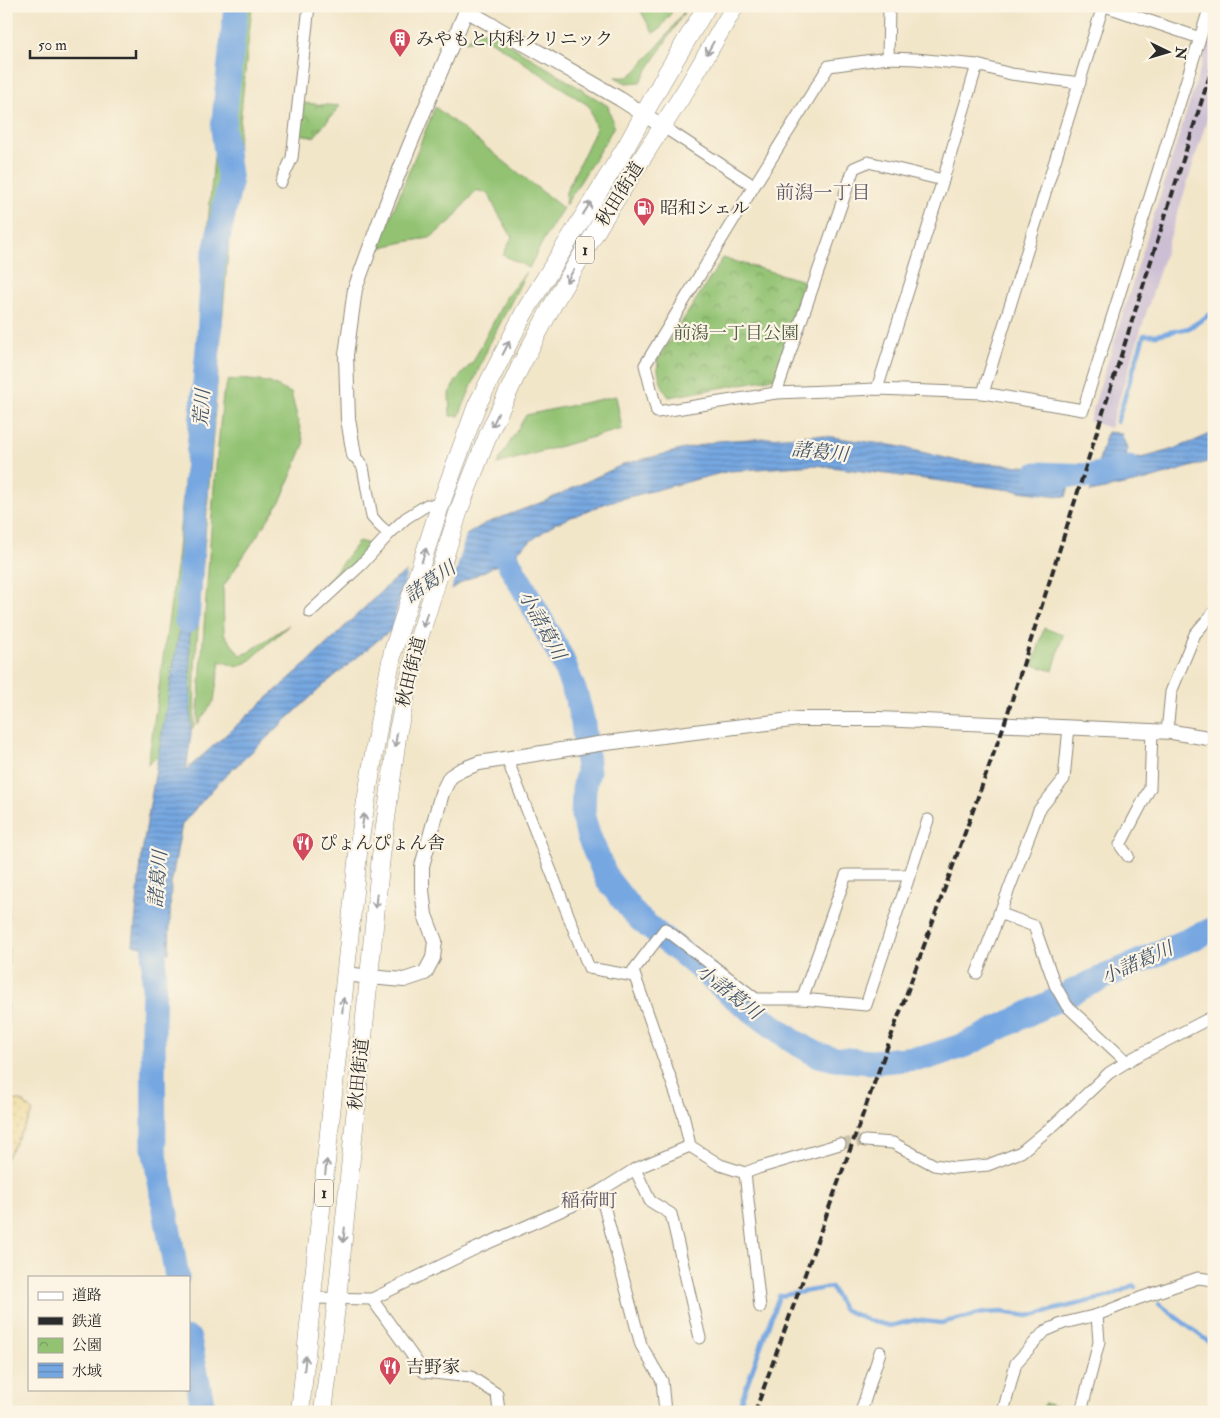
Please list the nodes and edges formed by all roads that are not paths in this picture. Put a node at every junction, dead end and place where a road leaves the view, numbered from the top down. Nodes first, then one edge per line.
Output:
1 (309, 6) edge
2 (707, 6) edge
3 (735, 6) edge
4 (889, 6) edge
5 (1104, 6) edge
6 (1210, 6) edge
7 (464, 7) edge
8 (1200, 38) junction
9 (888, 58) junction
10 (977, 66) junction
11 (1080, 83) junction
12 (643, 115) junction
13 (662, 126) junction
14 (943, 180) junction
15 (281, 182) dead end
16 (754, 186) junction
17 (877, 390) junction
18 (776, 393) junction
19 (983, 393) junction
20 (354, 455) joint
21 (440, 506) junction
22 (389, 534) junction
23 (310, 612) dead end
24 (1214, 612) edge
25 (1069, 727) junction
26 (1152, 731) junction
27 (1168, 732) junction
28 (1214, 740) edge
29 (507, 759) junction
30 (928, 820) dead end
31 (1128, 856) dead end
32 (909, 875) junction
33 (999, 913) junction
34 (977, 973) dead end
35 (346, 974) junction
36 (634, 976) junction
37 (369, 978) junction
38 (802, 999) junction
39 (1214, 1016) edge
40 (1127, 1062) junction
41 (865, 1141) tunnel mouth
42 (840, 1144) tunnel mouth
43 (690, 1146) junction
44 (635, 1169) junction
45 (745, 1173) junction
46 (600, 1191) junction
47 (1214, 1280) edge
48 (312, 1298) junction
49 (337, 1299) junction
50 (372, 1299) junction
51 (760, 1307) dead end
52 (1097, 1315) junction
53 (700, 1338) dead end
54 (880, 1352) dead end
55 (300, 1412) edge
56 (323, 1412) edge
57 (499, 1412) edge
58 (665, 1412) edge
59 (861, 1412) edge
60 (1003, 1412) edge
61 (1081, 1412) edge

1 - 15 street
2 - 12 main road, 秋田街道 / 1
3 -> 13 main road, 秋田街道 / 1
4 - 9 street
5 - 8 street
5 - 11 street
6 - 8 street
7 - 12 street
7 - 20 street
8 - 19 street
9 - 10 street
9 - 16 street
10 - 11 street
10 - 14 street
11 - 19 street
12 - 13 street
21 -> 12 main road, 秋田街道 / 1
13 - 16 street
13 -> 37 main road, 秋田街道 / 1
14 - 17 street
14 - 18 street
16 - 18 street
17 - 18 street
17 - 19 street
20 - 22 street
21 - 22 street
35 -> 21 main road, 秋田街道 / 1
22 - 23 street
24 - 27 street
25 - 26 street
25 - 29 street
25 - 33 street
26 - 27 street
26 - 31 street
27 - 28 street
29 - 36 street
29 - 37 street
30 - 32 street
32 - 38 street
32 - 38 street
33 - 34 street
33 - 40 street
35 - 37 street
48 -> 35 main road, 秋田街道 / 1
36 - 38 street
36 - 43 street
37 -> 49 main road, 秋田街道 / 1
39 - 40 street
40 - 41 street
42 - 45 street
43 - 44 street
43 - 45 street
44 - 46 street
44 - 53 street
45 - 51 street
46 - 50 street
46 - 58 street
47 - 52 street
48 - 49 street
55 -> 48 main road, 秋田街道 / 1
49 - 50 street
49 - 56 main road, 秋田街道 / 1
50 - 57 street
52 - 60 street
52 - 61 street
54 - 59 street

